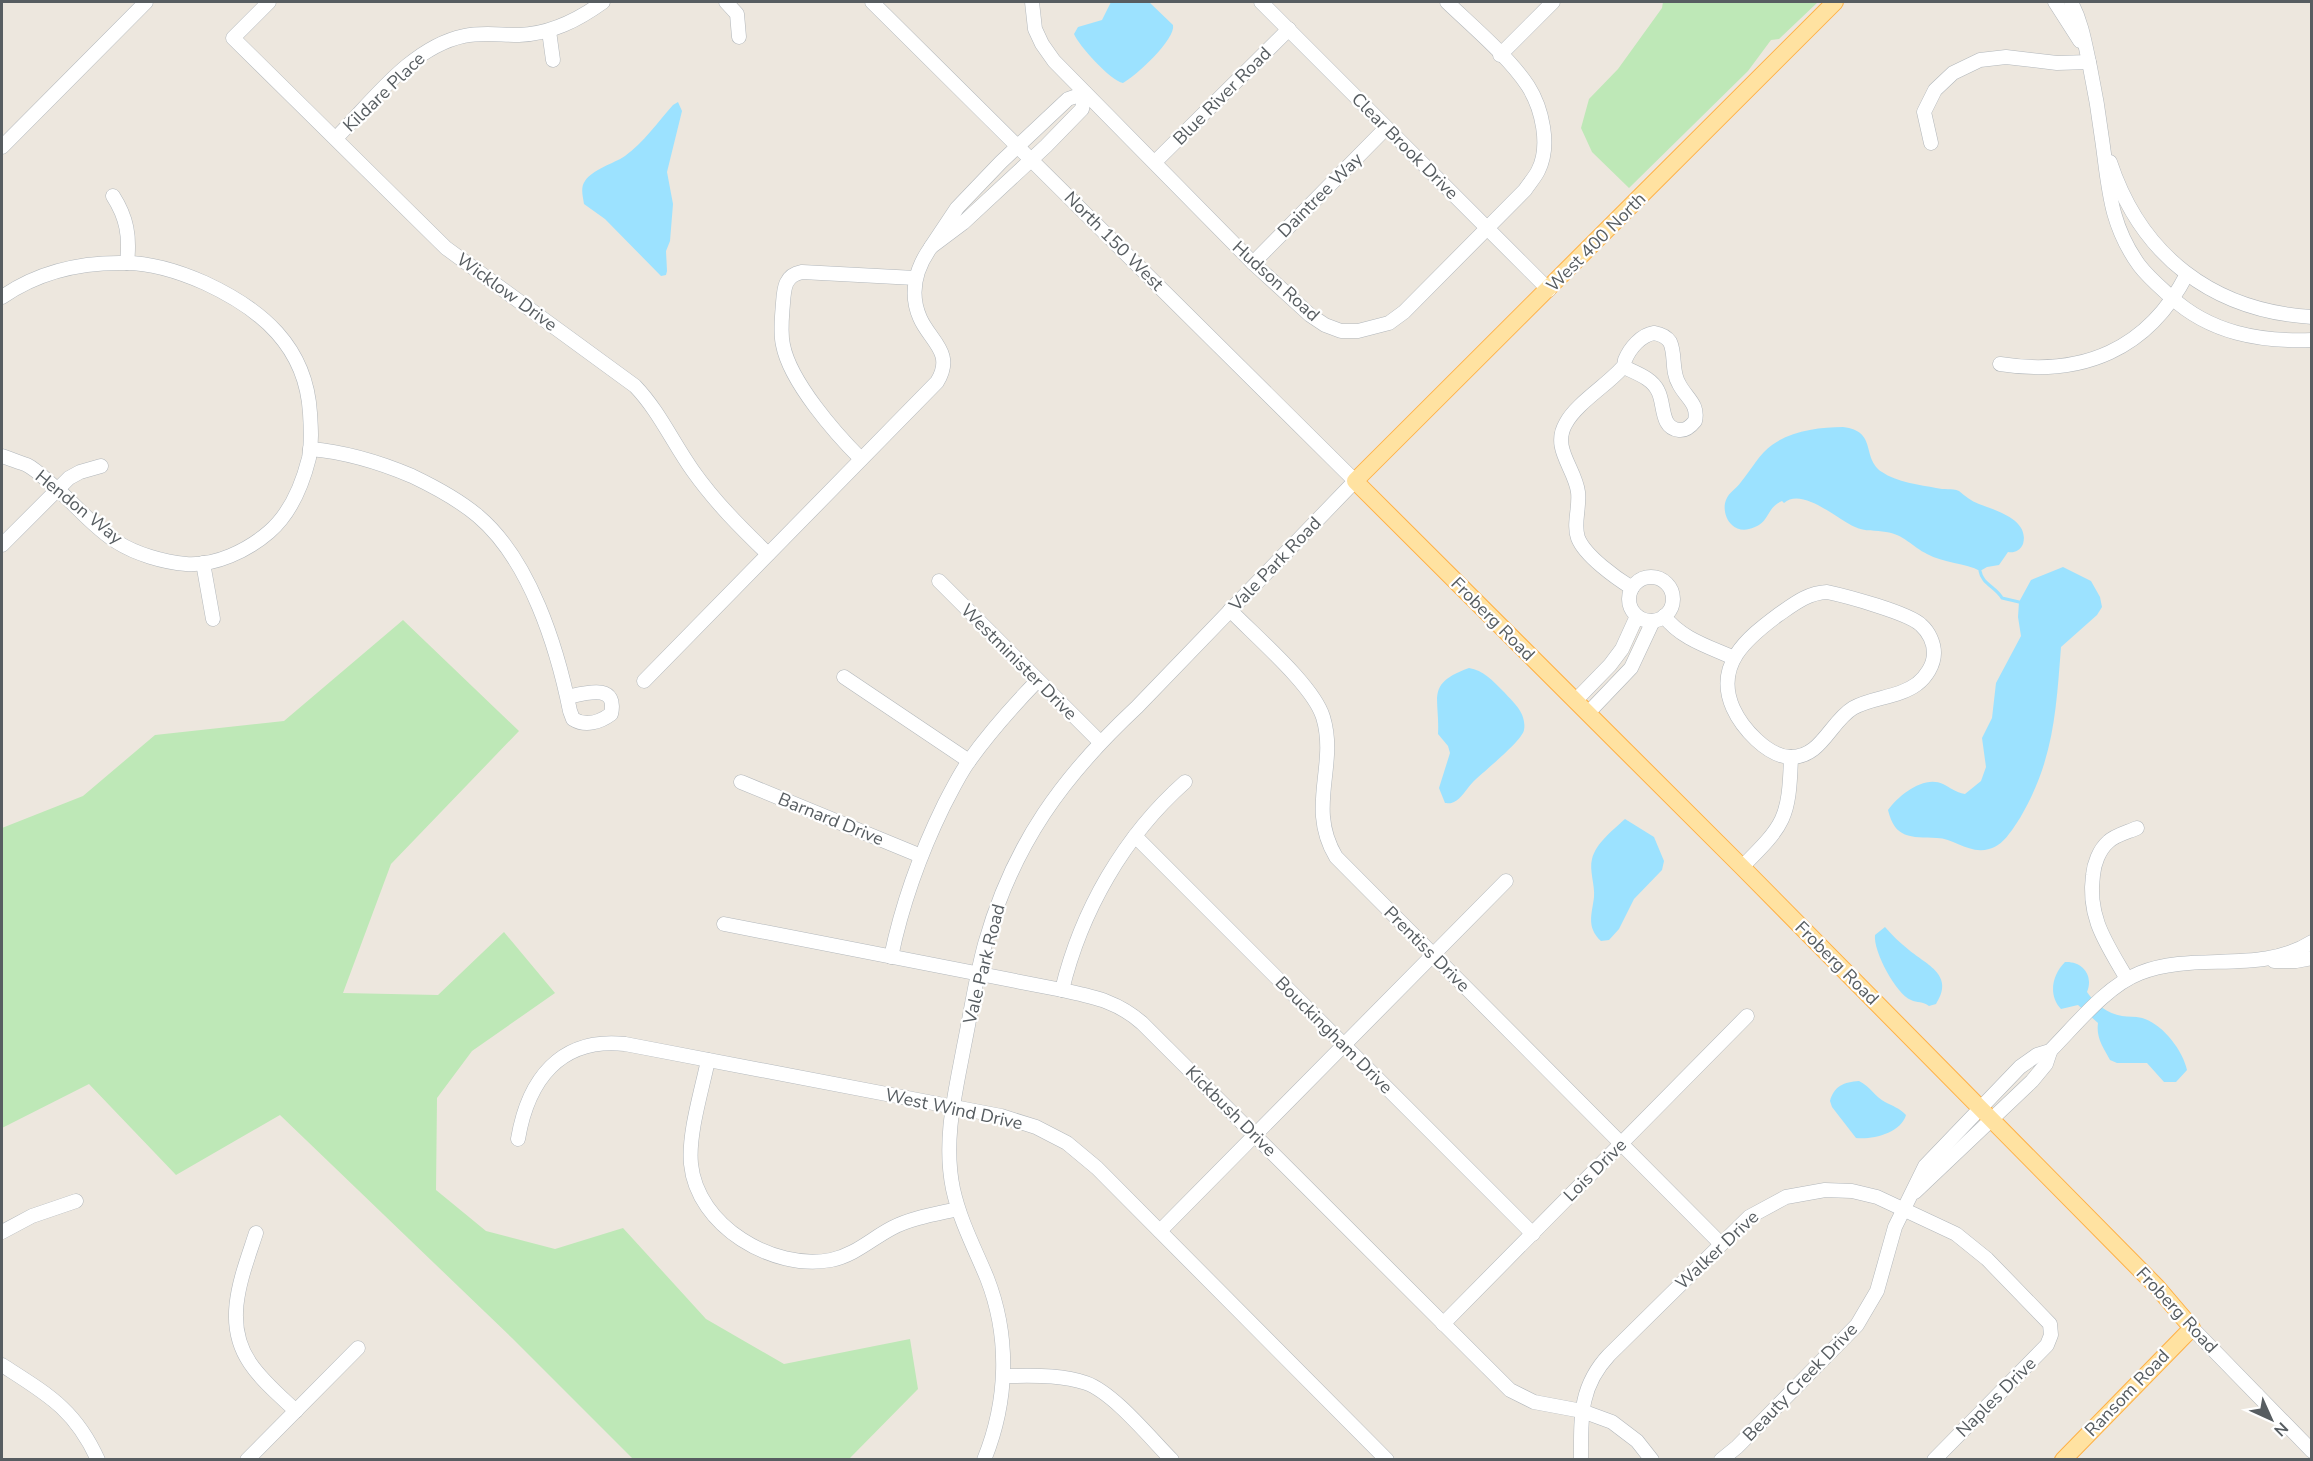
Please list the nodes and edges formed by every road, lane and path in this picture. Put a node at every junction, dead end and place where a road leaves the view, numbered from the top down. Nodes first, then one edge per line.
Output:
1 (146, 2) edge
2 (268, 2) edge
3 (603, 2) edge
4 (726, 2) edge
5 (872, 2) edge
6 (1032, 2) edge
7 (1261, 2) edge
8 (1447, 2) edge
9 (1553, 2) edge
10 (1835, 2) edge
11 (2055, 2) edge
12 (2071, 2) edge
13 (1288, 29) junction
14 (549, 31) junction
15 (739, 37) dead end
16 (1500, 55) junction
17 (553, 60) dead end
18 (2089, 63) junction
19 (1085, 93) junction
20 (1386, 128) junction
21 (336, 138) junction
22 (2103, 140) junction
23 (1931, 143) dead end
24 (2, 147) edge
25 (1018, 147) junction
26 (1031, 159) junction
27 (1155, 162) junction
28 (113, 196) dead end
29 (1487, 228) junction
30 (931, 247) junction
31 (128, 262) junction
32 (1253, 263) junction
33 (2187, 274) junction
34 (915, 278) junction
35 (1549, 290) junction
36 (2, 297) edge
37 (2174, 300) junction
38 (2312, 317) edge
39 (2312, 340) edge
40 (2000, 364) dead end
41 (1624, 367) junction
42 (310, 449) junction
43 (2, 456) edge
44 (861, 459) junction
45 (101, 466) dead end
46 (1355, 481) junction
47 (58, 490) junction
48 (2, 545) edge
49 (768, 554) junction
50 (203, 564) junction
51 (939, 581) dead end
52 (1632, 588) junction
53 (1230, 610) junction
54 (1637, 616) junction
55 (213, 619) dead end
56 (1658, 619) junction
57 (1734, 658) junction
58 (844, 677) dead end
59 (644, 681) dead end
60 (1037, 681) junction
61 (567, 697) dead end
62 (1575, 701) junction
63 (1588, 713) junction
64 (1100, 742) junction
65 (1791, 757) junction
66 (969, 761) junction
67 (741, 782) dead end
68 (1185, 782) dead end
69 (2137, 828) dead end
70 (1135, 836) junction
71 (921, 856) junction
72 (1742, 867) junction
73 (1506, 881) dead end
74 (724, 924) dead end
75 (2312, 942) edge
76 (1433, 955) junction
77 (891, 957) junction
78 (2312, 958) edge
79 (2260, 960) junction
80 (979, 974) junction
81 (2127, 979) junction
82 (1062, 990) junction
83 (1747, 1016) dead end
84 (1344, 1045) junction
85 (2050, 1052) junction
86 (708, 1060) junction
87 (952, 1107) junction
88 (1980, 1108) junction
89 (1992, 1120) junction
90 (1255, 1135) junction
91 (518, 1139) dead end
92 (1621, 1144) junction
93 (76, 1202) dead end
94 (1906, 1203) junction
95 (957, 1209) junction
96 (2, 1232) edge
97 (1160, 1232) junction
98 (256, 1233) dead end
99 (1533, 1234) junction
100 (1721, 1244) junction
101 (1443, 1324) junction
102 (2192, 1328) junction
103 (2051, 1332) joint
104 (358, 1348) dead end
105 (2, 1365) edge
106 (1004, 1376) junction
107 (296, 1411) junction
108 (1582, 1411) junction
109 (2312, 1451) edge
110 (99, 1460) edge
111 (247, 1460) edge
112 (984, 1460) edge
113 (1172, 1460) edge
114 (1387, 1460) edge
115 (1581, 1460) edge
116 (1652, 1460) edge
117 (1721, 1460) edge
118 (1934, 1460) edge
119 (2063, 1460) edge

1 - 24 street
2 - 21 street, Wicklow Drive
3 - 14 street, Kildare Place
4 - 15 street
5 - 25 street, North 150 West
6 - 19 street, Hudson Road
7 - 13 street, Clear Brook Drive
8 - 16 street, Hudson Road
9 - 16 street
10 - 35 main road, West 400 North
11 - 18 street
12 - 18 street
13 - 20 street, Clear Brook Drive
13 - 27 street, Blue River Road
14 - 17 street
14 - 21 street, Kildare Place
16 - 29 street, Hudson Road
18 - 22 street
18 - 23 street
19 - 25 street
19 - 26 street
19 - 27 street, Hudson Road
20 - 29 street, Clear Brook Drive
20 - 32 street, Daintree Way
21 - 49 street, Wicklow Drive
22 - 33 street
22 - 37 street
25 - 26 street, North 150 West
25 - 30 street
26 - 30 street
26 - 46 street, North 150 West
27 - 32 street, Hudson Road
28 - 31 street
29 - 32 street, Hudson Road
29 - 35 street, Clear Brook Drive
30 - 34 street
31 - 36 street, Hendon Way
31 - 42 street, Hendon Way
33 - 37 street
33 - 38 street
34 - 44 street
34 - 44 street
35 - 46 main road, West 400 North
37 - 39 street
37 - 40 street
41 - 41 street
41 - 52 street
42 - 50 street, Hendon Way
42 - 61 street
43 - 47 street, Hendon Way
44 - 49 street
45 - 47 street
46 - 53 street, Vale Park Road
46 - 62 main road, Froberg Road
47 - 48 street
47 - 50 street, Hendon Way
49 - 59 street
50 - 55 street
51 - 60 street, Westminister Drive
52 - 54 street
52 - 56 street
53 - 64 street, Vale Park Road
53 - 76 street, Prentiss Drive
54 - 56 street
54 - 62 street
56 - 57 street
56 - 63 street
57 - 65 street
57 - 65 street
58 - 66 street
60 - 64 street, Westminister Drive
60 - 66 street
62 - 63 main road, Froberg Road
63 - 72 main road, Froberg Road
64 - 80 street, Vale Park Road
65 - 72 street
66 - 71 street
67 - 71 street, Barnard Drive
68 - 70 street
69 - 81 street
70 - 82 street
70 - 84 street, Bouckingham Drive
71 - 77 street
72 - 88 main road, Froberg Road
73 - 76 street
74 - 77 street, Kickbush Drive
75 - 79 street
76 - 84 street
76 - 92 street, Prentiss Drive
77 - 80 street, Kickbush Drive
78 - 79 street
79 - 81 street
80 - 82 street, Kickbush Drive
80 - 87 street, Vale Park Road
81 - 85 street
82 - 90 street, Kickbush Drive
83 - 92 street, Lois Drive
84 - 90 street
84 - 99 street, Bouckingham Drive
85 - 88 street, Beauty Creek Drive
85 - 89 street, Beauty Creek Drive
86 - 87 street, West Wind Drive
86 - 91 street, West Wind Drive
86 - 95 street
87 - 95 street, Vale Park Road
87 - 97 street, West Wind Drive
88 - 89 main road, Froberg Road
88 - 94 street, Beauty Creek Drive
89 - 94 street, Beauty Creek Drive
89 - 102 main road, Froberg Road
90 - 97 street
90 - 101 street, Kickbush Drive
92 - 99 street, Lois Drive
92 - 100 street, Prentiss Drive
93 - 96 street
94 - 100 street, Walker Drive
94 - 103 street, Walker Drive
94 - 117 street, Beauty Creek Drive
95 - 106 street, Vale Park Road
97 - 114 street, West Wind Drive
98 - 107 street
99 - 101 street, Lois Drive
100 - 108 street, Walker Drive
101 - 108 street, Kickbush Drive
102 - 109 street, Froberg Road
102 - 119 main road, Ransom Road
103 - 118 street, Naples Drive
104 - 107 street
105 - 110 street
106 - 112 street, Vale Park Road
106 - 113 street
107 - 111 street
108 - 115 street, Walker Drive
108 - 116 street, Kickbush Drive

